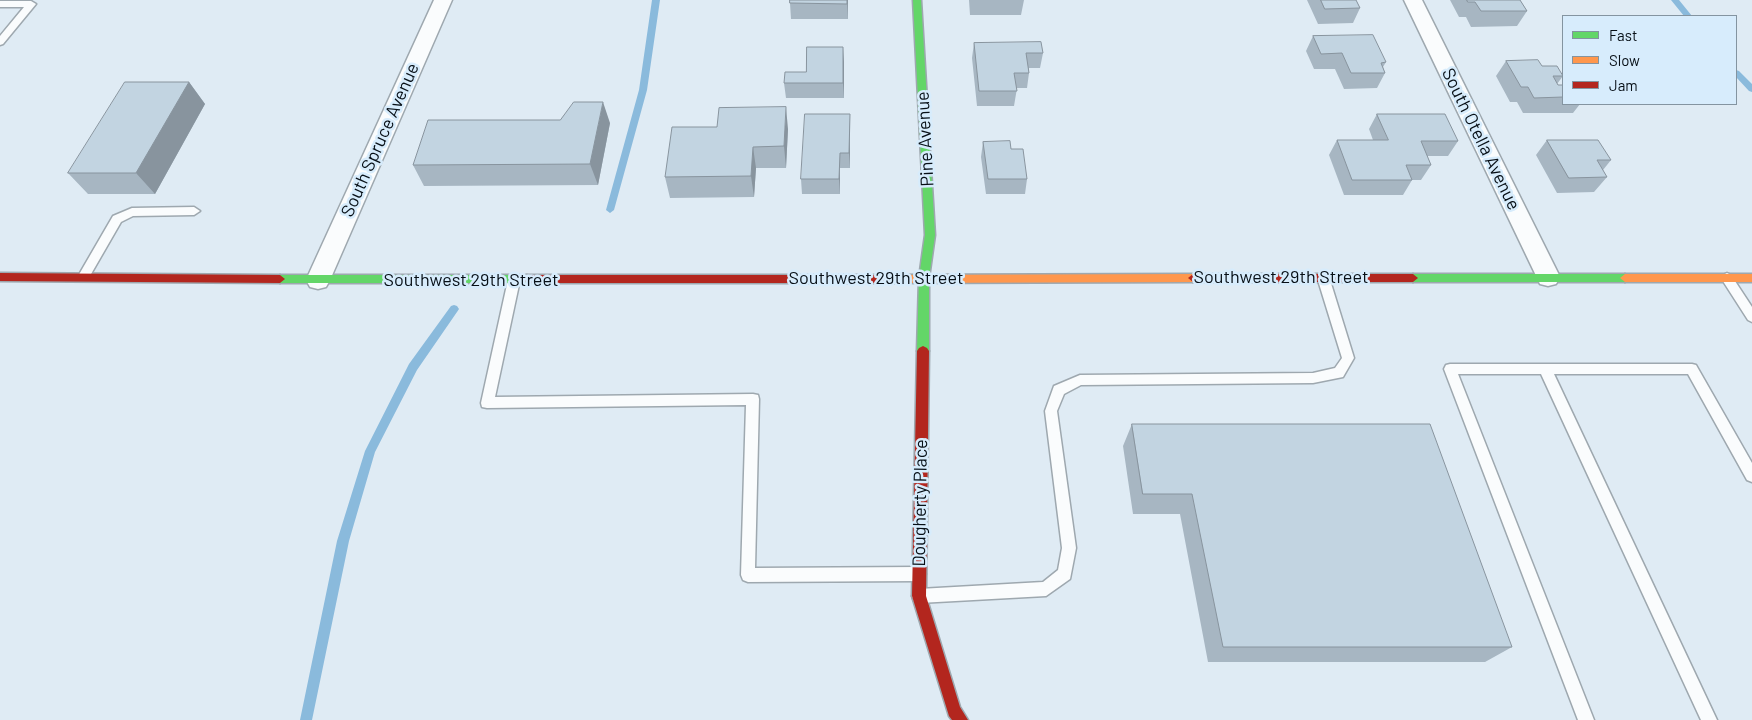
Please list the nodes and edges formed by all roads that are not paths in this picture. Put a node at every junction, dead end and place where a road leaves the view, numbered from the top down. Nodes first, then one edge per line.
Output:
1 (443, 0) edge
2 (918, 0) edge
3 (1413, 0) edge
4 (0, 4) edge
5 (0, 42) edge
6 (194, 211) dead end
7 (0, 277) edge
8 (1323, 277) junction
9 (1548, 277) junction
10 (83, 278) junction
11 (924, 278) junction
12 (1727, 278) junction
13 (1752, 278) edge
14 (318, 280) junction
15 (514, 280) junction
16 (1752, 317) edge
17 (1545, 370) junction
18 (1752, 476) edge
19 (919, 574) junction
20 (919, 596) junction
21 (961, 720) edge
22 (1586, 720) edge
23 (1709, 720) edge

1 - 14 street, South Spruce Avenue
2 - 11 street, Pine Avenue
3 - 9 street, South Otella Avenue
4 - 5 lane
6 - 10 lane
7 - 10 street, Southwest 29th Street
8 - 9 street, Southwest 29th Street
8 - 11 street, Southwest 29th Street
8 - 20 lane
9 - 12 street, Southwest 29th Street
10 - 14 street, Southwest 29th Street
11 - 15 street, Southwest 29th Street
11 - 19 street, Dougherty Place
12 - 13 street, Southwest 29th Street
12 - 16 lane
14 - 15 street, Southwest 29th Street
15 - 19 lane
17 - 18 lane
17 - 22 lane
17 - 23 lane
19 - 20 street, Dougherty Place
20 - 21 street, Dougherty Place

